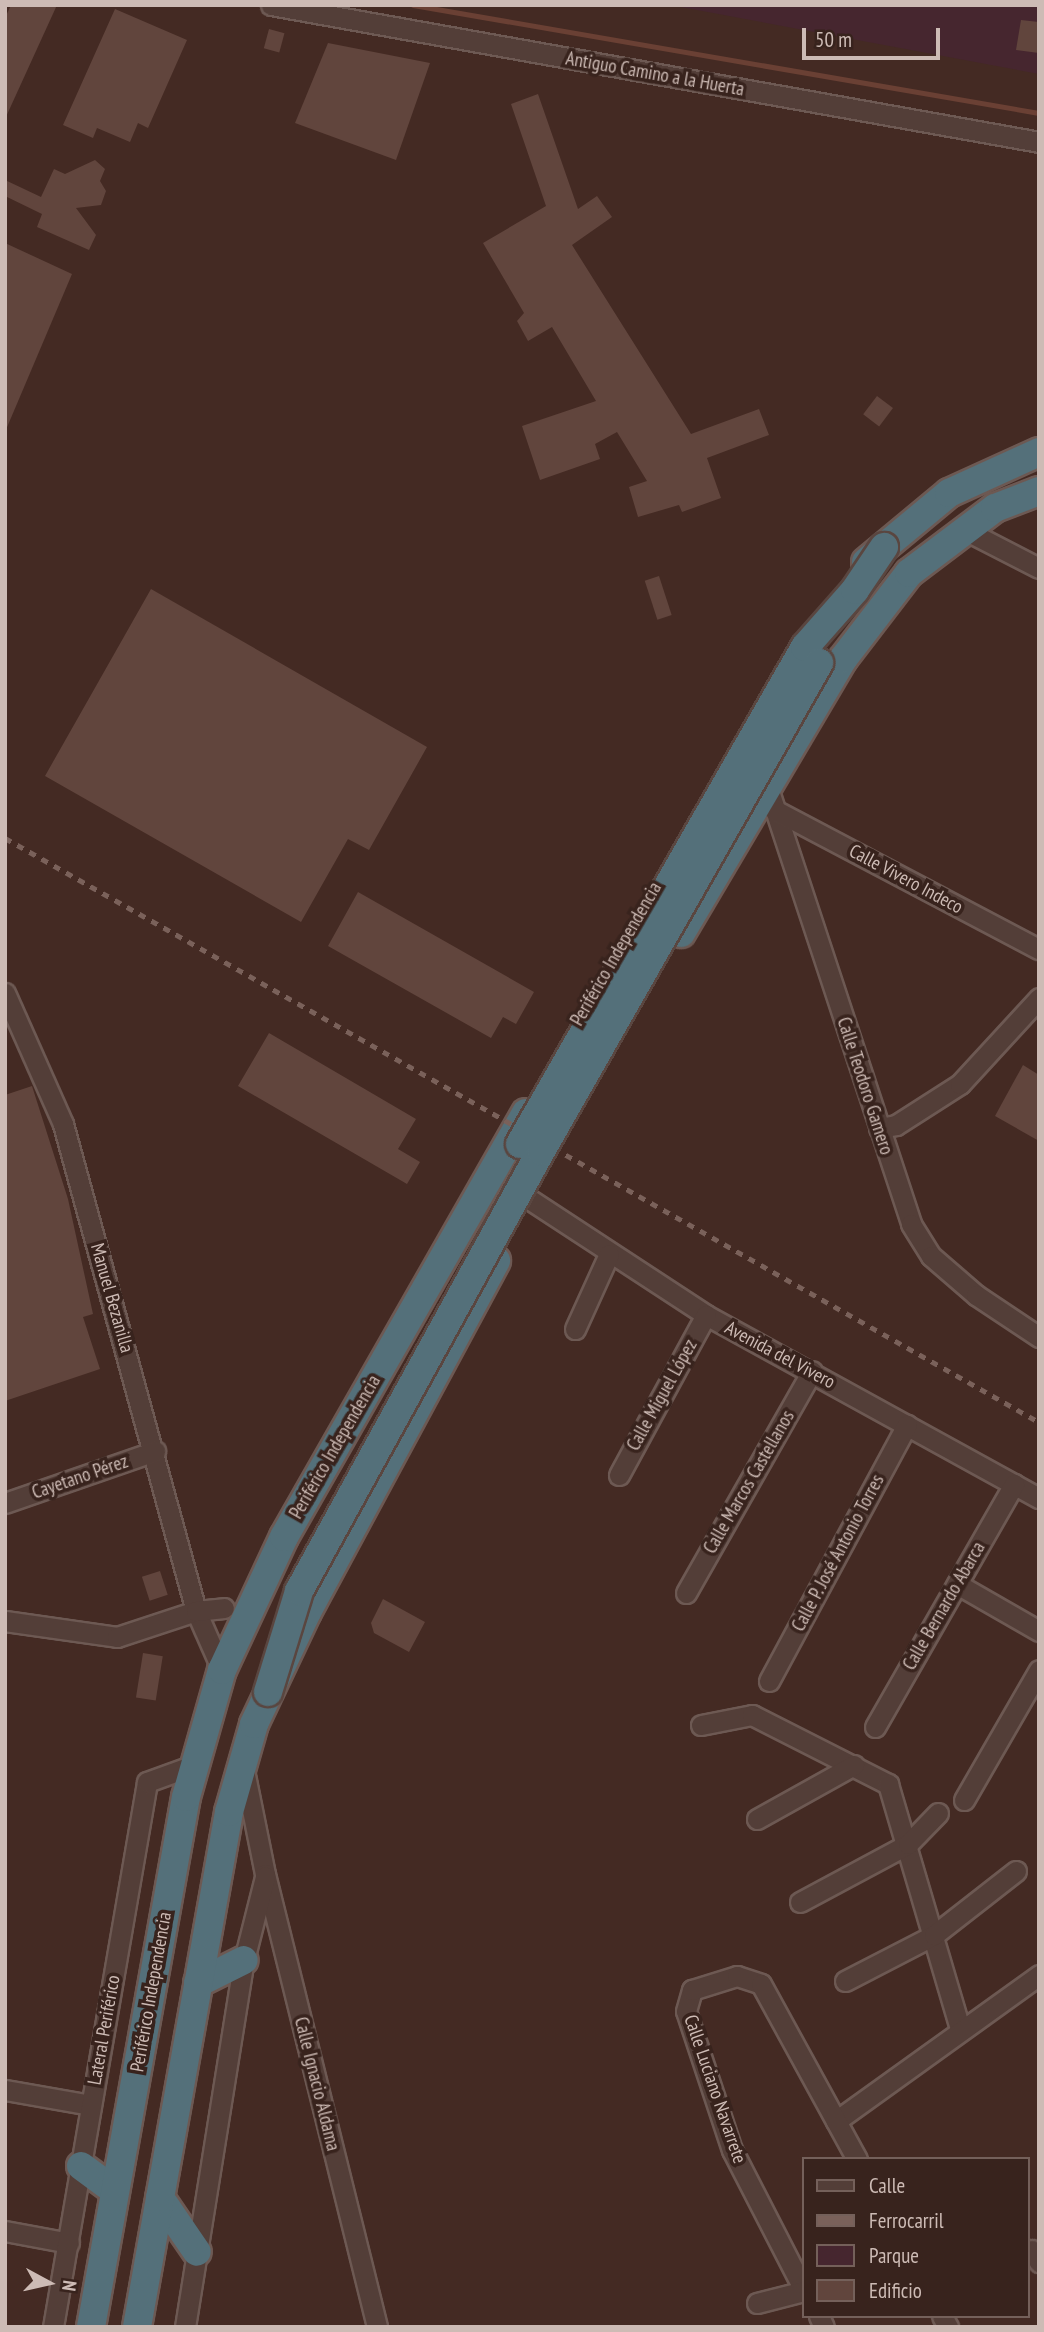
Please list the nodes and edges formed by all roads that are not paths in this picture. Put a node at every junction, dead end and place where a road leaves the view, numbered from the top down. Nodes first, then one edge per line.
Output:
1 (271, 5) edge
2 (1039, 142) edge
3 (1039, 452) edge
4 (1039, 491) edge
5 (963, 529) junction
6 (1039, 568) edge
7 (902, 582) junction
8 (770, 797) junction
9 (1039, 949) edge
10 (5, 993) edge
11 (1039, 998) edge
12 (880, 1128) junction
13 (541, 1131) junction
14 (529, 1199) junction
15 (609, 1254) junction
16 (706, 1315) junction
17 (575, 1329) dead end
18 (1039, 1337) edge
19 (812, 1371) junction
20 (907, 1425) junction
21 (155, 1451) junction
22 (619, 1475) dead end
23 (1014, 1484) junction
24 (1039, 1498) edge
25 (5, 1503) edge
26 (957, 1584) junction
27 (686, 1593) dead end
28 (195, 1611) junction
29 (233, 1615) junction
30 (5, 1621) edge
31 (1039, 1631) edge
32 (222, 1670) junction
33 (1039, 1670) edge
34 (769, 1681) dead end
35 (268, 1692) junction
36 (701, 1726) dead end
37 (875, 1727) dead end
38 (243, 1761) junction
39 (194, 1765) junction
40 (854, 1765) junction
41 (964, 1800) dead end
42 (938, 1813) dead end
43 (757, 1819) dead end
44 (908, 1844) junction
45 (1016, 1871) dead end
46 (265, 1874) junction
47 (800, 1902) dead end
48 (934, 1935) junction
49 (244, 1960) junction
50 (1039, 1975) edge
51 (845, 1981) dead end
52 (198, 1983) junction
53 (960, 2028) junction
54 (5, 2090) edge
55 (91, 2105) junction
56 (836, 2121) junction
57 (856, 2157) edge
58 (81, 2166) junction
59 (115, 2190) junction
60 (160, 2198) junction
61 (5, 2231) edge
62 (69, 2243) junction
63 (197, 2252) junction
64 (802, 2287) edge
65 (802, 2292) edge
66 (757, 2304) dead end
67 (53, 2327) edge
68 (91, 2327) edge
69 (137, 2327) edge
70 (185, 2327) edge
71 (377, 2327) edge

1 - 2 street, Antiguo Camino a la Huerta
3 - 13 highway, bridge
4 - 5 highway, Periférico Independencia
5 - 6 street
5 - 7 highway, Periférico Independencia
7 - 8 highway, Periférico Independencia
7 - 13 highway, bridge
8 - 9 street, Calle Vivero Indeco
8 - 12 street, Calle Teodoro Gamero
8 - 13 highway, Periférico Independencia
10 - 21 street, Manuel Bezanilla
11 - 12 street
12 - 18 street, Calle Teodoro Gamero
13 - 14 highway, Periférico Independencia
13 - 29 highway, Periférico Independencia
13 - 32 highway, bridge
13 - 35 highway, bridge
14 - 15 street, Avenida del Vivero
14 - 35 highway, Periférico Independencia
15 - 16 street, Avenida del Vivero
15 - 17 street
16 - 19 street, Avenida del Vivero
16 - 22 street, Calle Miguel López
19 - 20 street, Avenida del Vivero
19 - 27 street, Calle Marcos Castellanos
20 - 23 street, Avenida del Vivero
20 - 34 street, Calle P. José Antonio Torres
21 - 25 street, Cayetano Pérez
21 - 28 street, Manuel Bezanilla
23 - 24 street, Avenida del Vivero
23 - 26 street, Calle Bernardo Abarca
26 - 31 street
26 - 37 street, Calle Bernardo Abarca
28 - 29 street
28 - 30 street
28 - 32 street, Manuel Bezanilla
29 - 32 highway, Periférico Independencia
32 - 39 highway, Periférico Independencia
33 - 41 street
35 - 38 highway
36 - 40 street
38 - 46 street, Calle Ignacio Aldama
38 - 52 highway
39 - 55 street, Lateral Periférico
39 - 59 highway, Periférico Independencia
40 - 43 street
40 - 44 street
42 - 44 street
44 - 47 street
44 - 48 street
45 - 48 street
46 - 49 street
46 - 71 street, Calle Ignacio Aldama
48 - 51 street
48 - 53 street
49 - 52 highway
49 - 63 street
50 - 53 street
52 - 60 highway
53 - 56 street
54 - 55 street
55 - 58 street, Lateral Periférico
56 - 57 street
56 - 64 street, Calle Luciano Navarrete
58 - 59 highway
58 - 62 street, Lateral Periférico
59 - 68 highway, Periférico Independencia
60 - 63 highway
60 - 69 highway
61 - 62 street
62 - 67 street, Lateral Periférico
63 - 70 street
65 - 66 street

